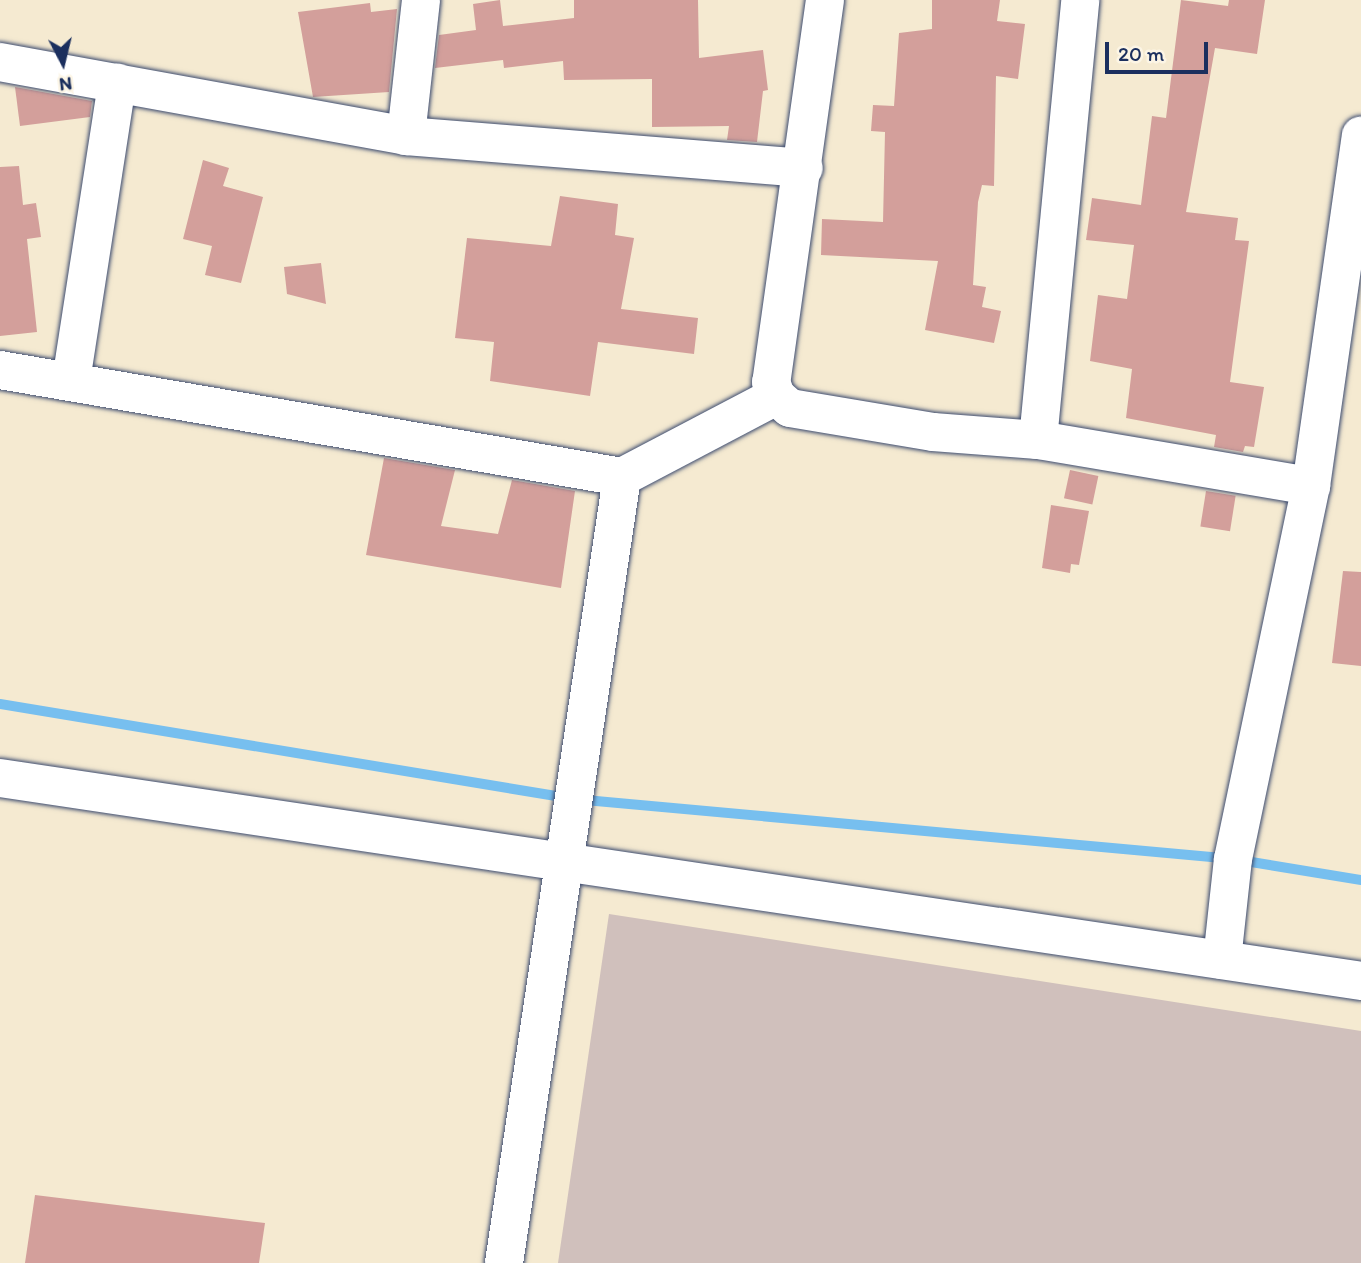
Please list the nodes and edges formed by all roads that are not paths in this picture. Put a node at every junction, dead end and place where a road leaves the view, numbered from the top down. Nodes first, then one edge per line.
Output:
1 (421, 0) edge
2 (825, 0) edge
3 (1080, 0) edge
4 (0, 62) edge
5 (117, 83) junction
6 (406, 135) junction
7 (1361, 136) edge
8 (804, 168) junction
9 (0, 370) edge
10 (71, 381) junction
11 (776, 396) junction
12 (1038, 440) junction
13 (622, 477) junction
14 (1311, 486) junction
15 (0, 778) edge
16 (566, 862) junction
17 (1222, 960) junction
18 (1361, 981) edge
19 (504, 1263) edge

1 - 6 street
2 - 8 street
3 - 12 street
4 - 5 street
5 - 6 street
5 - 10 street
6 - 8 street
7 - 14 street
8 - 11 street
9 - 10 street
10 - 13 street
11 - 12 street
11 - 13 street
12 - 14 street
13 - 16 street
14 - 17 street
15 - 16 street
16 - 17 street
16 - 19 street
17 - 18 street

